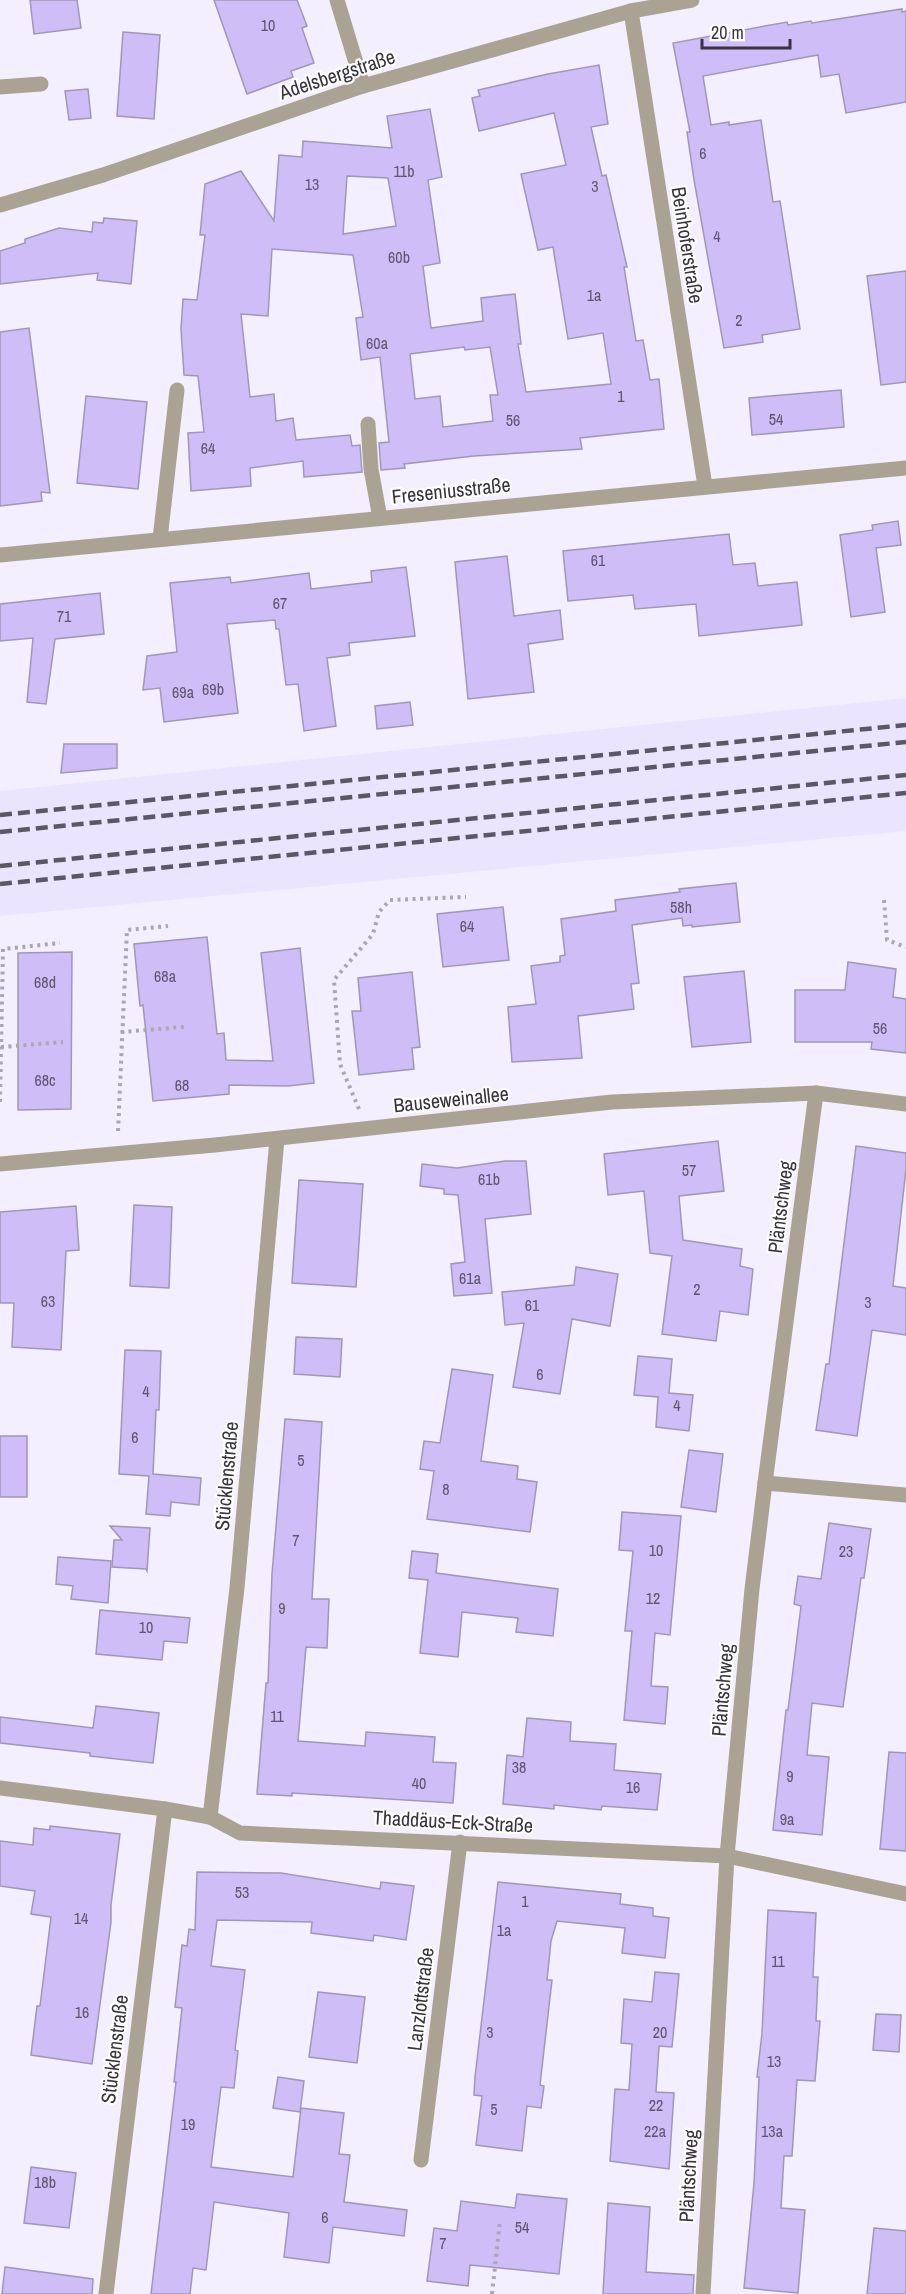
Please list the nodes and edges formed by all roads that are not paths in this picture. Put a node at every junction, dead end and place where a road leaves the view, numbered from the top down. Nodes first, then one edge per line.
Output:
1 (337, 0) edge
2 (692, 0) edge
3 (631, 11) junction
4 (41, 84) dead end
5 (363, 86) junction
6 (0, 87) edge
7 (0, 205) edge
8 (177, 390) dead end
9 (368, 424) dead end
10 (906, 468) edge
11 (705, 486) junction
12 (380, 518) junction
13 (160, 539) junction
14 (0, 555) edge
15 (816, 1093) junction
16 (906, 1104) edge
17 (277, 1139) junction
18 (0, 1164) edge
19 (765, 1483) junction
20 (906, 1495) edge
21 (0, 1788) edge
22 (165, 1809) junction
23 (210, 1817) junction
24 (460, 1842) junction
25 (727, 1856) junction
26 (906, 1894) edge
27 (421, 2160) dead end
28 (106, 2294) edge
29 (703, 2294) edge

1 - 5 street
2 - 3 street, Adelsbergstraße
3 - 5 street, Adelsbergstraße
3 - 11 street, Beinhoferstraße
4 - 6 street
5 - 7 street, Adelsbergstraße
8 - 13 street
9 - 12 street
10 - 11 street, Freseniusstraße
11 - 12 street, Freseniusstraße
12 - 13 street, Freseniusstraße
13 - 14 street, Freseniusstraße
15 - 16 street, Bauseweinallee
15 - 17 street, Bauseweinallee
15 - 19 street, Pläntschweg
17 - 18 street, Bauseweinallee
17 - 23 street, Stücklenstraße
19 - 20 street
19 - 25 street, Pläntschweg
21 - 22 street, Thaddäus-Eck-Straße
22 - 23 street, Thaddäus-Eck-Straße
22 - 28 street, Stücklenstraße
23 - 24 street, Thaddäus-Eck-Straße
24 - 25 street, Thaddäus-Eck-Straße
24 - 27 street, Lanzlottstraße
25 - 26 street, Thaddäus-Eck-Straße
25 - 29 street, Pläntschweg

